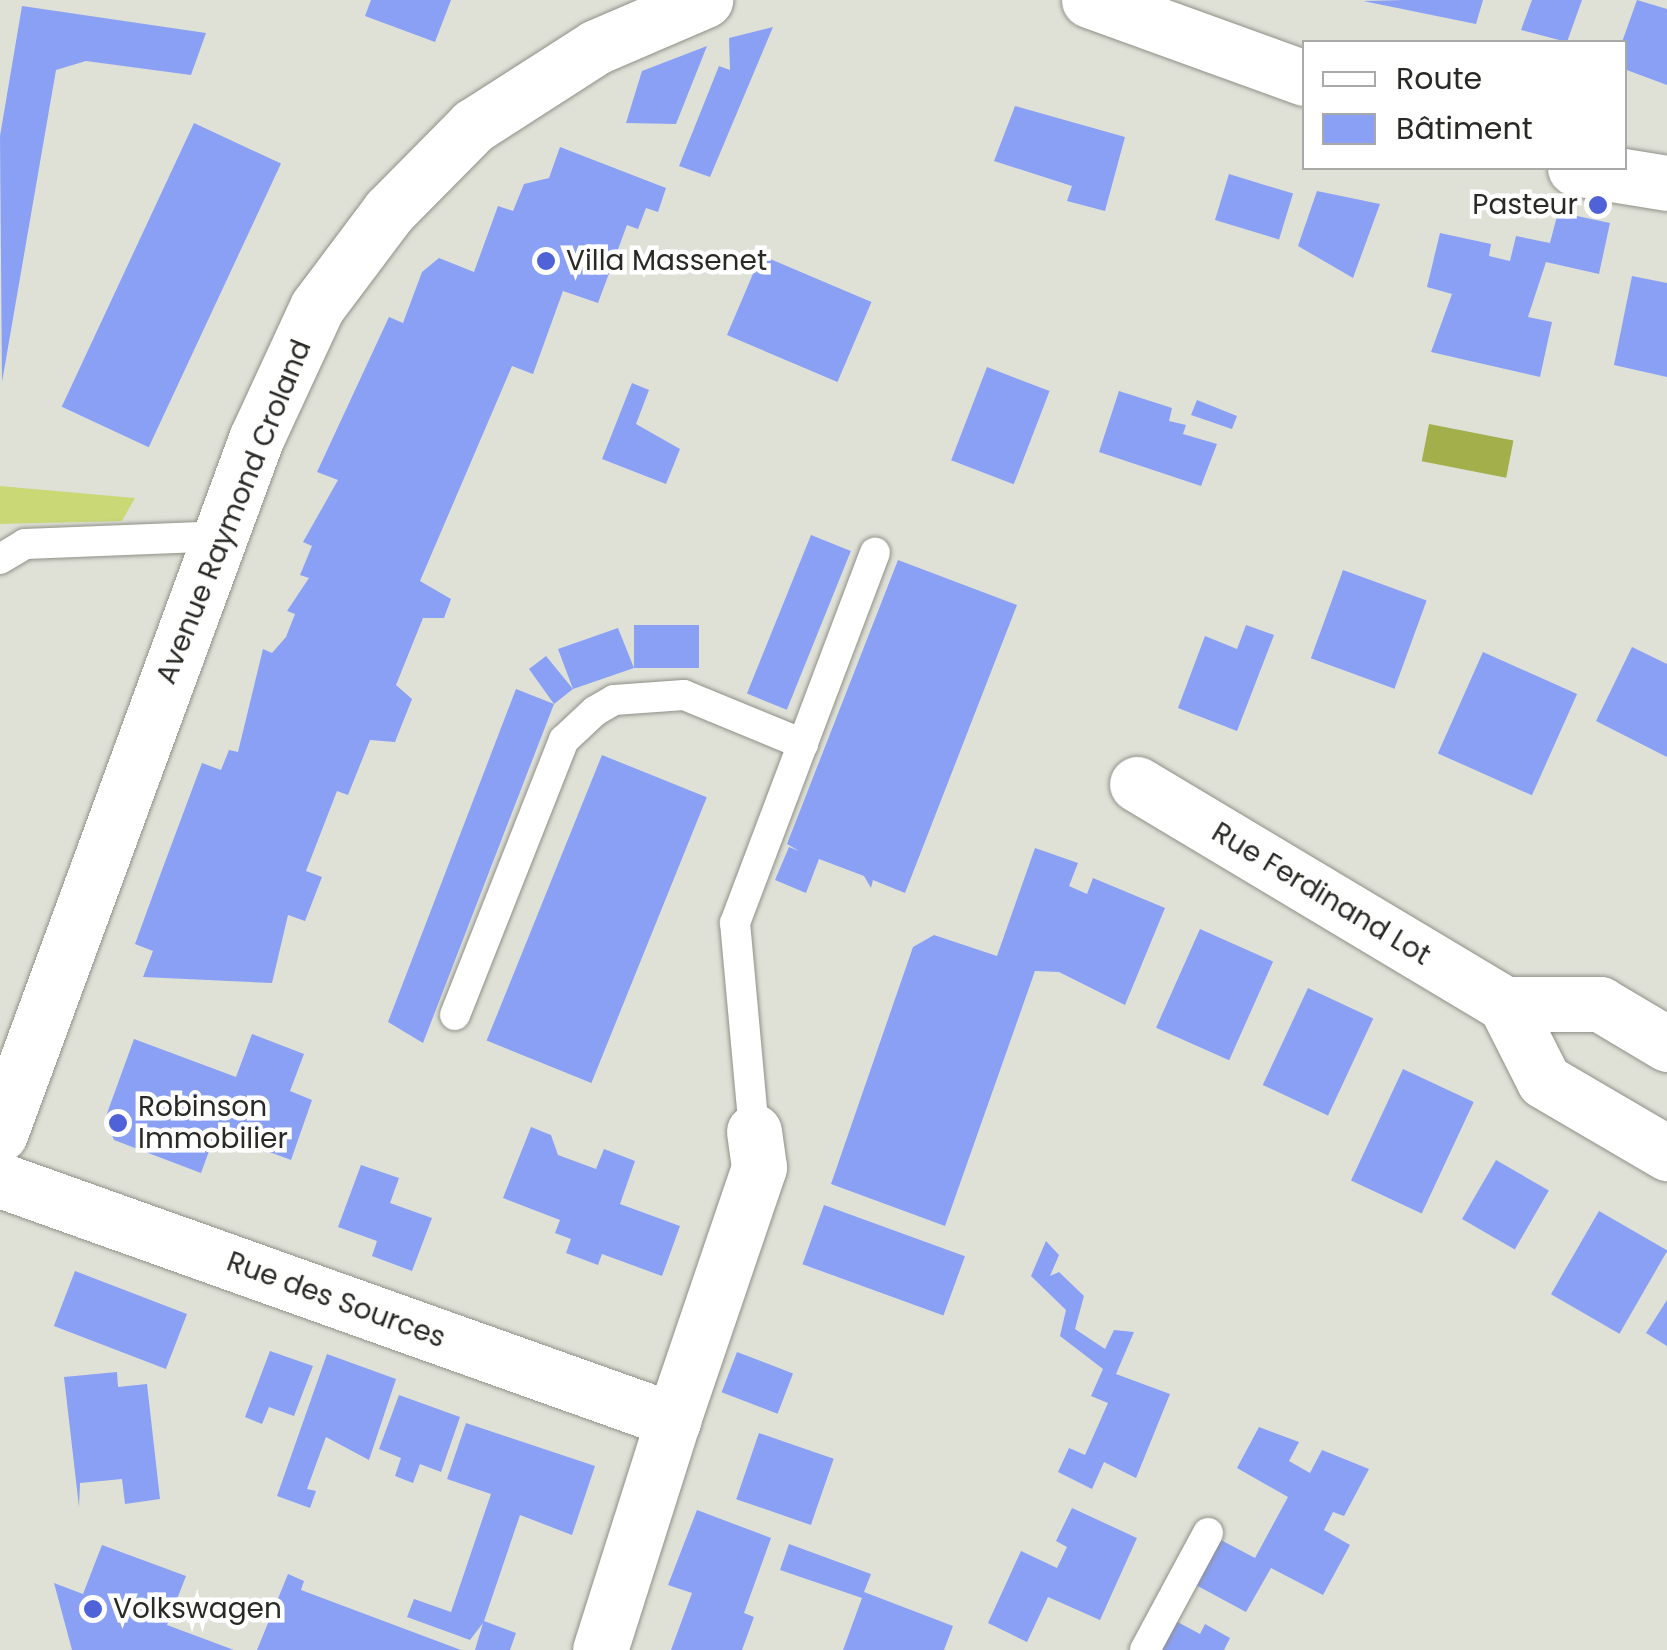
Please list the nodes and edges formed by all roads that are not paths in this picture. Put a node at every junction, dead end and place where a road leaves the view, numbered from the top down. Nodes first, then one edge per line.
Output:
1 (705, 0) edge
2 (1089, 0) edge
3 (1302, 77) edge
4 (1587, 170) edge
5 (1667, 183) edge
6 (220, 536) junction
7 (875, 553) dead end
8 (0, 559) edge
9 (803, 744) junction
10 (1137, 784) dead end
11 (1505, 1004) junction
12 (455, 1015) dead end
13 (1667, 1044) edge
14 (754, 1131) joint
15 (0, 1134) edge
16 (1667, 1152) edge
17 (0, 1180) edge
18 (673, 1420) junction
19 (1208, 1533) dead end
20 (600, 1650) edge
21 (1145, 1650) edge

1 - 6 street, Avenue Raymond Croland
2 - 3 street
4 - 5 street
6 - 8 lane
6 - 15 street, Avenue Raymond Croland
7 - 9 lane
9 - 12 lane
9 - 14 lane
10 - 11 street, Rue Ferdinand Lot
11 - 13 street
11 - 16 street
14 - 18 street
17 - 18 street, Rue des Sources
18 - 20 street
19 - 21 lane

